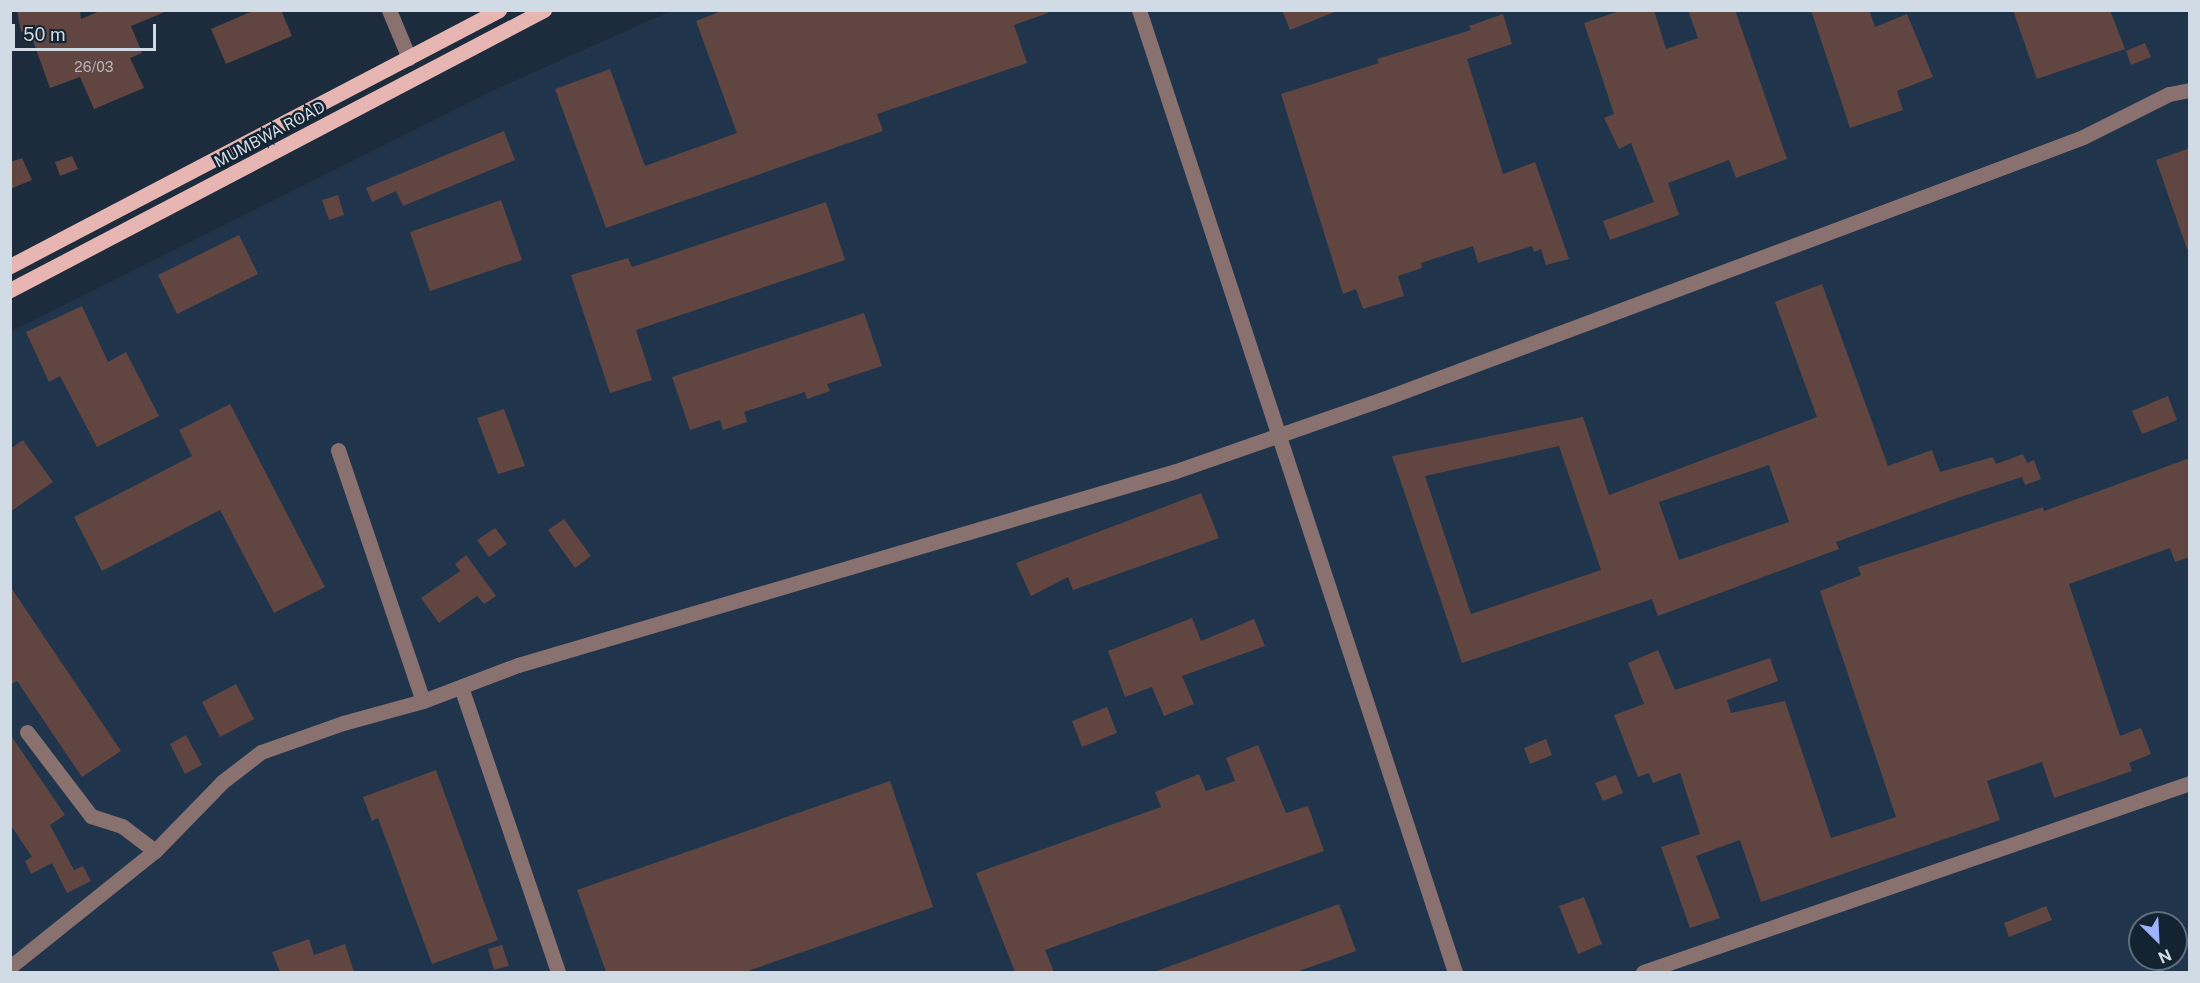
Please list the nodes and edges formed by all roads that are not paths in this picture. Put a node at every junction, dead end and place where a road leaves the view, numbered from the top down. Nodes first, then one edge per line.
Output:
1 (389, 10) edge
2 (499, 10) edge
3 (544, 10) edge
4 (1139, 10) edge
5 (409, 58) junction
6 (2190, 90) edge
7 (10, 266) edge
8 (10, 290) edge
9 (1280, 435) junction
10 (338, 450) dead end
11 (461, 687) junction
12 (423, 701) junction
13 (27, 732) dead end
14 (2190, 783) edge
15 (155, 850) junction
16 (10, 967) edge
17 (558, 972) edge
18 (1455, 972) edge
19 (1643, 972) edge

1 - 5 street
2 - 5 main road, MUMBWA ROAD
3 - 8 main road, MUMBWA ROAD
4 - 9 street
5 - 7 main road, MUMBWA ROAD
6 - 9 street
9 - 11 street
9 - 18 street
10 - 12 street
11 - 12 street
11 - 17 street
12 - 15 street
13 - 15 street
14 - 19 street
15 - 16 street

